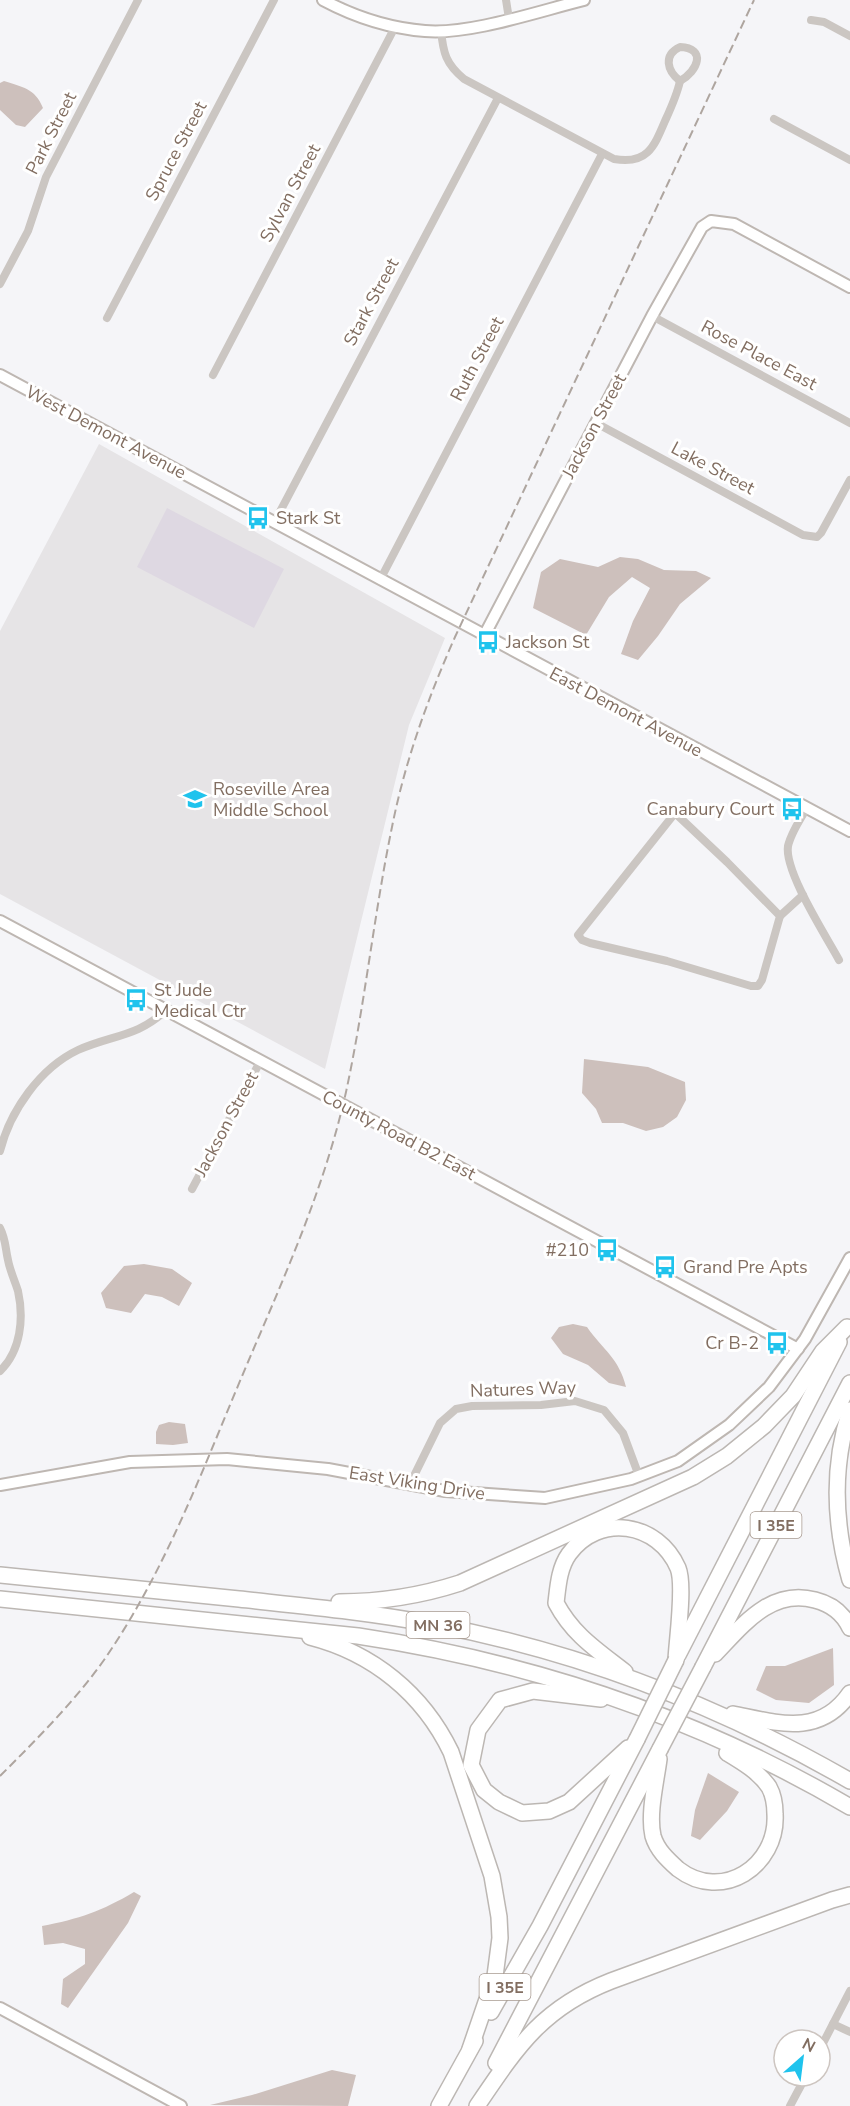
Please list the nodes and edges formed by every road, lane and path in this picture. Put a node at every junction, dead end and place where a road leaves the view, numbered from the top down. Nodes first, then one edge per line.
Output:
1 (138, 0) edge
2 (274, 0) edge
3 (323, 0) edge
4 (506, 0) edge
5 (584, 0) edge
6 (340, 4) edge
7 (509, 19) junction
8 (811, 20) dead end
9 (395, 27) junction
10 (441, 30) junction
11 (850, 36) edge
12 (680, 81) dead end
13 (498, 98) junction
14 (774, 119) dead end
15 (602, 154) junction
16 (850, 160) edge
17 (0, 284) edge
18 (850, 287) edge
19 (652, 316) junction
20 (107, 318) dead end
21 (0, 375) edge
22 (213, 375) dead end
23 (596, 423) junction
24 (850, 423) edge
25 (850, 480) edge
26 (212, 489) joint
27 (274, 523) junction
28 (380, 580) junction
29 (484, 636) junction
30 (807, 808) junction
31 (850, 831) edge
32 (803, 895) junction
33 (780, 916) junction
34 (0, 921) edge
35 (839, 960) dead end
36 (166, 1010) junction
37 (261, 1060) junction
38 (0, 1151) edge
39 (192, 1189) dead end
40 (0, 1228) edge
41 (850, 1258) edge
42 (848, 1323) edge
43 (798, 1349) junction
44 (0, 1371) edge
45 (850, 1383) edge
46 (850, 1410) edge
47 (639, 1476) junction
48 (410, 1484) junction
49 (0, 1485) edge
50 (0, 1575) edge
51 (850, 1580) edge
52 (0, 1599) edge
53 (235, 1599) junction
54 (242, 1623) junction
55 (850, 1628) edge
56 (676, 1657) junction
57 (703, 1667) junction
58 (635, 1679) junction
59 (850, 1693) edge
60 (623, 1701) junction
61 (708, 1708) junction
62 (689, 1728) junction
63 (634, 1742) junction
64 (659, 1752) junction
65 (850, 1780) edge
66 (850, 1807) edge
67 (850, 1895) edge
68 (850, 1991) edge
69 (0, 2008) edge
70 (833, 2024) junction
71 (831, 2028) edge
72 (850, 2032) edge
73 (470, 2049) junction
74 (800, 2088) edge
75 (181, 2106) edge
76 (439, 2106) edge
77 (475, 2106) edge
78 (790, 2106) edge

1 - 17 street, Park Street
2 - 20 street, Spruce Street
3 - 6 street
4 - 7 street
5 - 7 street
6 - 9 street
7 - 10 street
8 - 11 street
9 - 10 street
9 - 22 street, Sylvan Street
10 - 13 street
12 - 15 street
13 - 15 street
13 - 27 street, Stark Street
14 - 16 street
15 - 28 street, Ruth Street
18 - 19 street, Jackson Street
19 - 23 street, Jackson Street
19 - 24 street, Rose Place East
21 - 26 street, West Demont Avenue
23 - 25 street, Lake Street
23 - 29 street, Jackson Street
26 - 27 street, East Demont Avenue
27 - 28 street, East Demont Avenue
28 - 29 street, East Demont Avenue
29 - 30 street, East Demont Avenue
30 - 31 street, East Demont Avenue
30 - 32 street
32 - 33 street
32 - 35 street
33 - 33 street
34 - 36 street, County Road B2 East
36 - 37 street, County Road B2 East
36 - 38 street
37 - 39 street, Jackson Street
37 - 43 street, County Road B2 East
40 - 44 street
41 - 43 street, East Viking Drive
42 - 53 highway
42 - 56 highway, I 35E
43 - 47 street, East Viking Drive
45 - 57 highway, I 35E
46 - 51 highway
47 - 48 street, East Viking Drive
47 - 48 street, Natures Way
48 - 49 street, East Viking Drive
50 - 53 highway, MN 36
52 - 54 highway, MN 36
53 - 58 highway, MN 36
54 - 60 highway, MN 36
54 - 73 highway
55 - 57 highway
56 - 58 highway
56 - 63 highway, I 35E, bridge
57 - 64 highway, I 35E, bridge
58 - 61 highway, MN 36
59 - 61 highway
60 - 62 highway, MN 36
60 - 63 highway
61 - 65 highway, MN 36
62 - 64 highway
62 - 66 highway, MN 36
63 - 73 highway, I 35E
64 - 77 highway, I 35E
67 - 77 highway
68 - 70 street
69 - 75 street
70 - 71 street
70 - 72 street
73 - 76 highway, I 35E
74 - 78 street

